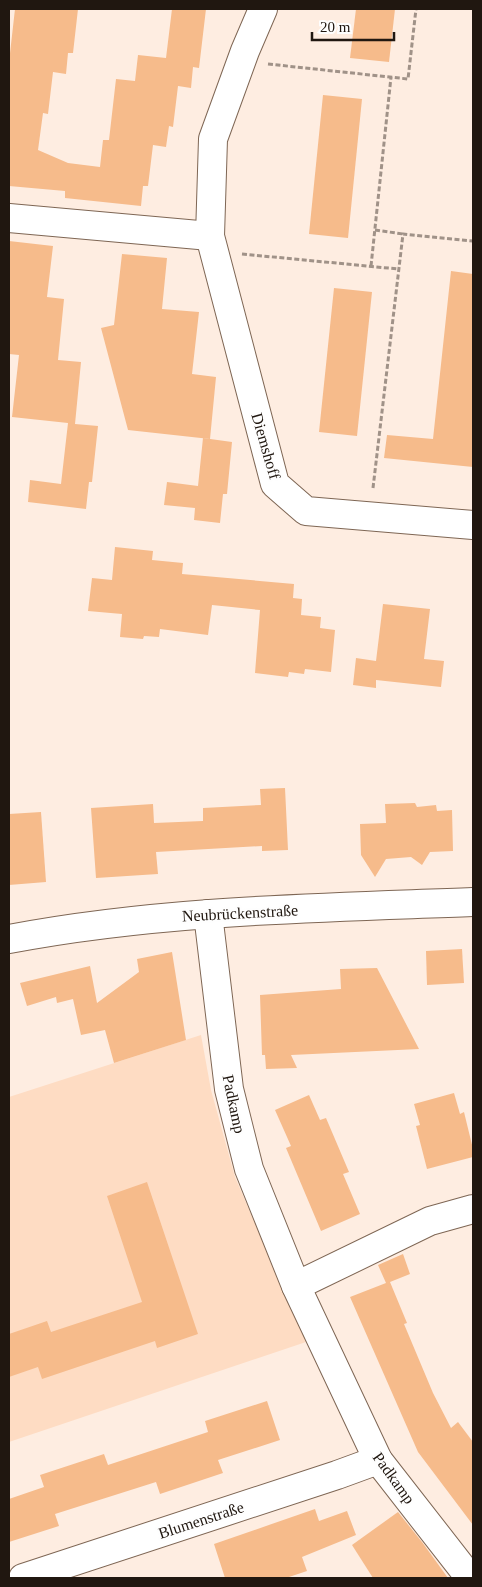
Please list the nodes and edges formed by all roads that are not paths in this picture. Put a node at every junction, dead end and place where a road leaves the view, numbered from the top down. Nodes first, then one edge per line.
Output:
1 (263, 9) edge
2 (9, 218) edge
3 (212, 243) junction
4 (473, 526) edge
5 (473, 902) edge
6 (208, 914) junction
7 (9, 939) edge
8 (473, 1209) edge
9 (296, 1286) junction
10 (378, 1460) junction
11 (24, 1578) edge
12 (470, 1578) edge

1 - 3 street, Diemshoff
2 - 3 street
3 - 4 street, Diemshoff
5 - 6 street, Neubrückenstraße
6 - 7 street, Neubrückenstraße
6 - 9 street, Padkamp
8 - 9 street
9 - 10 street, Padkamp
10 - 11 street, Blumenstraße
10 - 12 street, Padkamp

